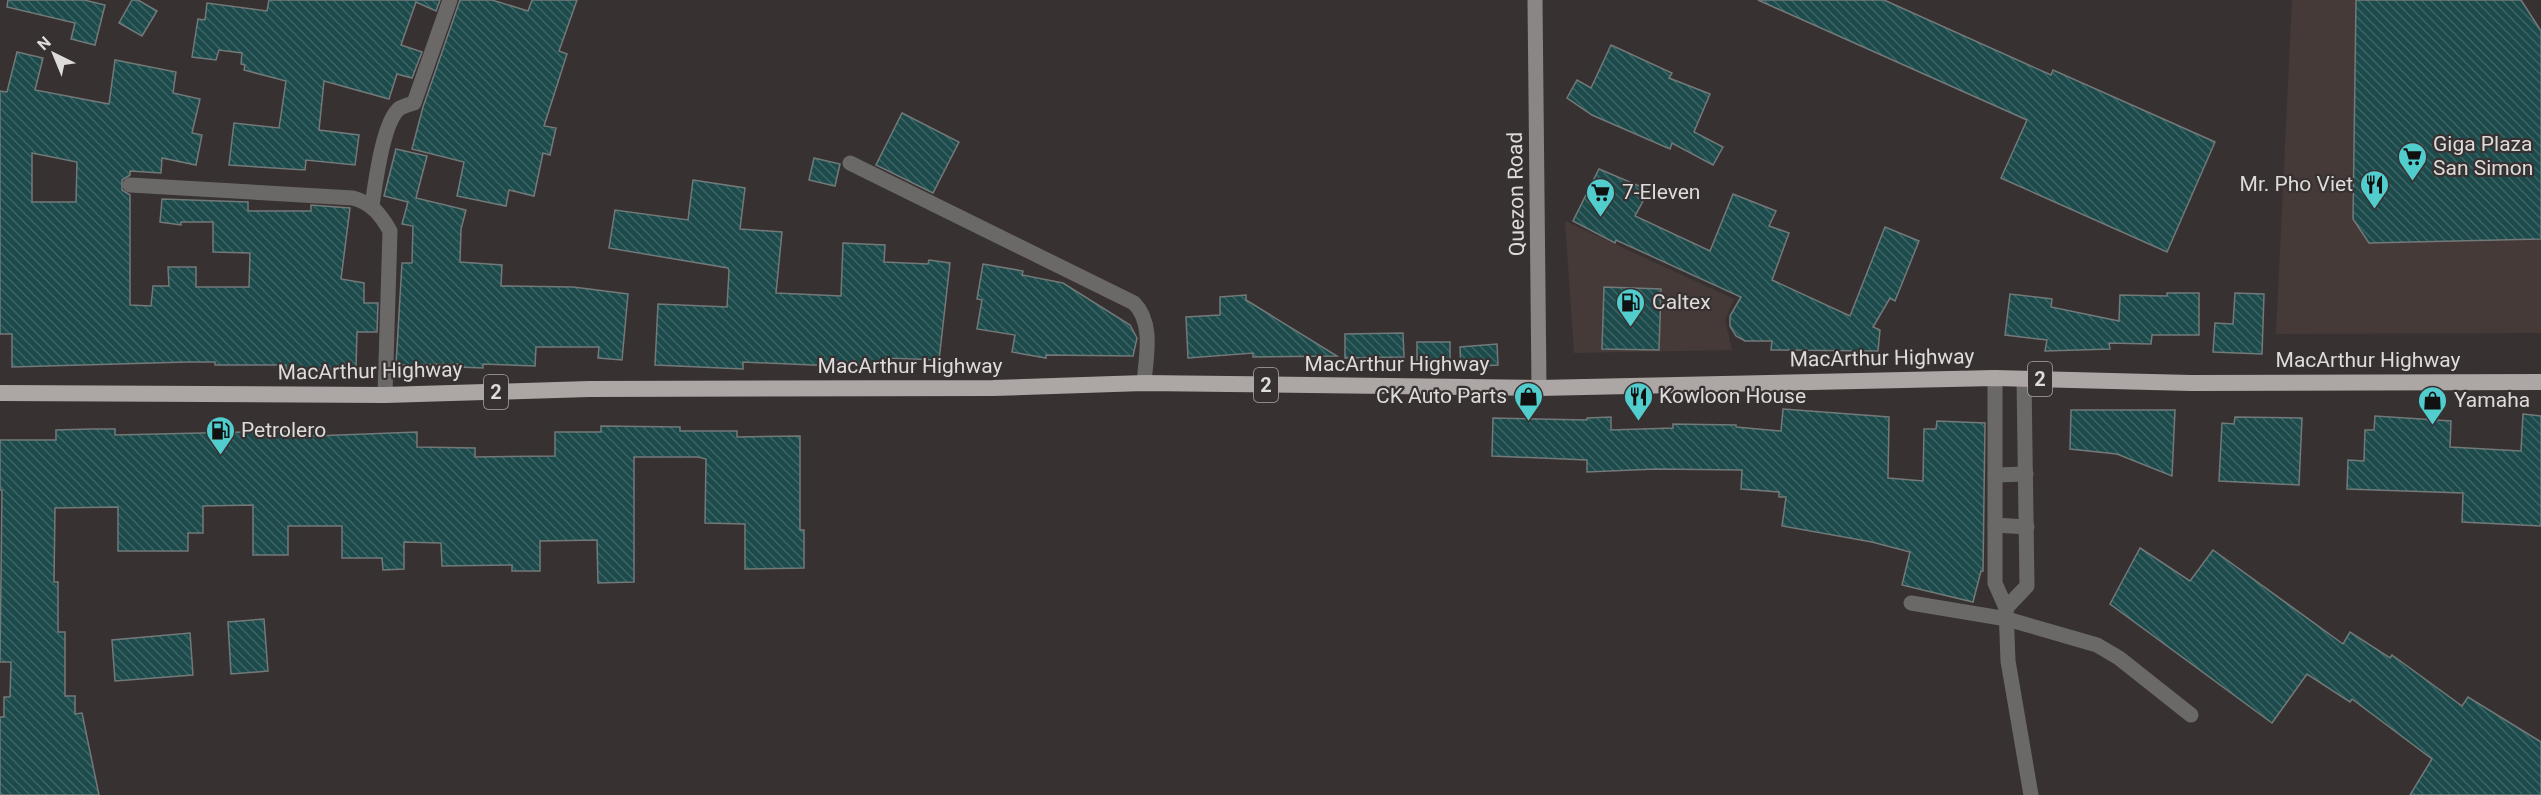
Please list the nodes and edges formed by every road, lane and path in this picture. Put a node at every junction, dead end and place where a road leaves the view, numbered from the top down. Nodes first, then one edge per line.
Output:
1 (450, 0) edge
2 (1534, 0) edge
3 (850, 163) dead end
4 (130, 185) dead end
5 (372, 206) junction
6 (1995, 378) junction
7 (2024, 379) junction
8 (2541, 382) edge
9 (1144, 383) junction
10 (1539, 388) junction
11 (0, 393) edge
12 (385, 395) junction
13 (2026, 474) junction
14 (1995, 475) junction
15 (1995, 525) junction
16 (2026, 527) junction
17 (1911, 603) dead end
18 (2006, 614) junction
19 (2191, 715) dead end
20 (2031, 795) edge

1 - 5 street
2 - 10 main road, Quezon Road
3 - 9 street
4 - 5 street
5 - 12 street
6 - 7 highway, MacArthur Highway / 2
6 - 10 highway, MacArthur Highway / 2
6 - 14 street
7 - 8 highway, MacArthur Highway / 2
7 - 13 street
9 - 10 highway, MacArthur Highway / 2
9 - 12 highway, MacArthur Highway / 2
11 - 12 highway, MacArthur Highway / 2
13 - 14 street
13 - 16 street
14 - 15 street
15 - 16 street
15 - 18 street
16 - 18 street
17 - 18 street
18 - 19 street
18 - 20 street

